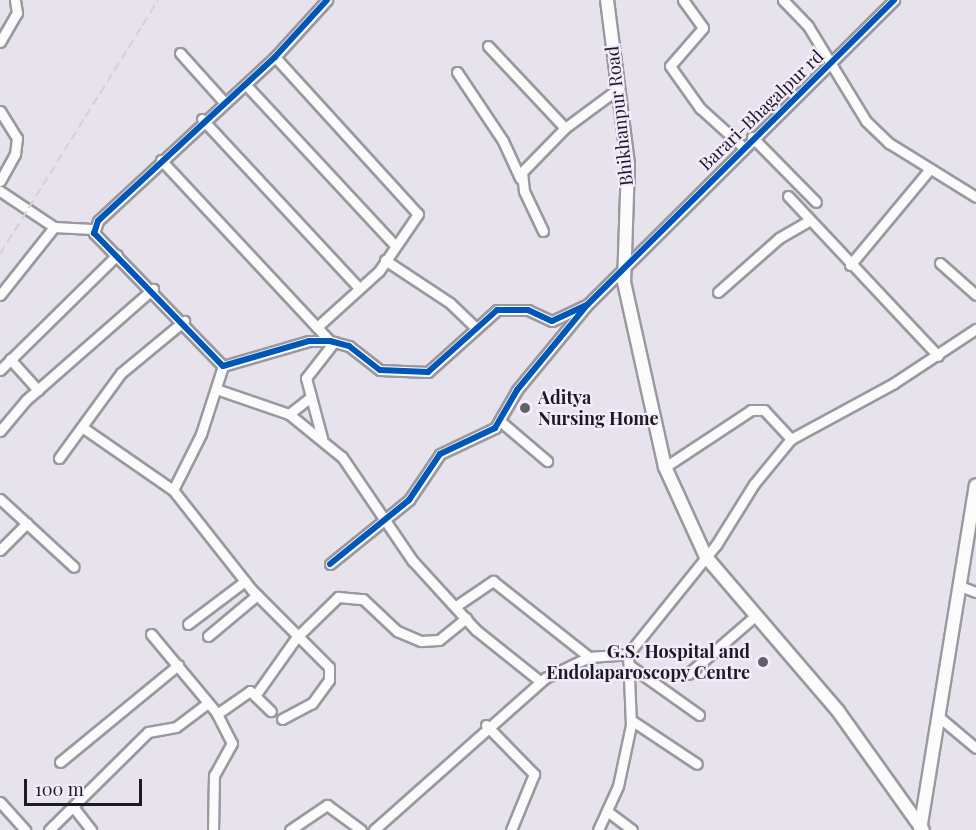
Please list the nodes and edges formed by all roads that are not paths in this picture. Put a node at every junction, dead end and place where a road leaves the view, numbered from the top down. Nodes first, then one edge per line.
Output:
1 (15, 0) edge
2 (327, 0) edge
3 (607, 0) edge
4 (682, 0) edge
5 (783, 0) edge
6 (894, 0) edge
7 (0, 42) edge
8 (488, 46) dead end
9 (180, 53) dead end
10 (275, 57) junction
11 (830, 64) junction
12 (457, 72) dead end
13 (246, 85) junction
14 (618, 88) junction
15 (224, 102) junction
16 (0, 111) edge
17 (202, 119) junction
18 (565, 128) junction
19 (752, 137) junction
20 (742, 146) junction
21 (161, 160) junction
22 (930, 169) junction
23 (520, 178) junction
24 (0, 182) edge
25 (0, 191) edge
26 (788, 196) dead end
27 (976, 196) edge
28 (816, 202) dead end
29 (809, 221) junction
30 (54, 227) junction
31 (93, 229) junction
32 (543, 231) dead end
33 (394, 244) junction
34 (117, 255) junction
35 (385, 261) junction
36 (940, 263) dead end
37 (850, 265) junction
38 (624, 267) junction
39 (359, 288) junction
40 (153, 289) junction
41 (717, 292) dead end
42 (976, 295) edge
43 (0, 296) edge
44 (587, 305) junction
45 (184, 321) junction
46 (317, 327) junction
47 (475, 327) junction
48 (976, 329) edge
49 (332, 342) junction
50 (938, 356) junction
51 (10, 359) junction
52 (222, 366) junction
53 (0, 370) edge
54 (216, 389) junction
55 (38, 390) junction
56 (311, 397) junction
57 (289, 414) junction
58 (500, 421) junction
59 (82, 427) junction
60 (0, 430) edge
61 (322, 438) junction
62 (791, 439) junction
63 (59, 458) dead end
64 (547, 461) dead end
65 (665, 467) junction
66 (976, 486) edge
67 (173, 490) junction
68 (0, 499) edge
69 (382, 521) junction
70 (27, 523) junction
71 (972, 541) edge
72 (0, 550) edge
73 (706, 557) junction
74 (330, 564) dead end
75 (74, 567) dead end
76 (245, 581) junction
77 (960, 586) junction
78 (976, 592) edge
79 (257, 595) junction
80 (456, 606) junction
81 (756, 615) junction
82 (466, 618) junction
83 (188, 624) dead end
84 (151, 634) dead end
85 (208, 636) dead end
86 (296, 638) junction
87 (628, 654) junction
88 (589, 657) junction
89 (629, 664) junction
90 (178, 665) junction
91 (688, 674) dead end
92 (542, 680) junction
93 (257, 693) junction
94 (208, 703) junction
95 (271, 711) dead end
96 (217, 714) junction
97 (699, 715) dead end
98 (939, 717) junction
99 (282, 719) dead end
100 (631, 720) junction
101 (486, 725) junction
102 (976, 748) edge
103 (60, 762) dead end
104 (697, 764) dead end
105 (0, 801) edge
106 (74, 808) junction
107 (608, 811) junction
108 (921, 829) edge
109 (26, 830) edge
110 (49, 830) edge
111 (91, 830) edge
112 (213, 830) edge
113 (290, 830) edge
114 (361, 830) edge
115 (374, 830) edge
116 (511, 830) edge
117 (598, 830) edge
118 (632, 830) edge

1 - 7 street
2 - 10 street
3 - 14 main road, Bhikhanpur Road
4 - 20 street
5 - 11 street
6 - 11 street, Barari-Bhagalpur rd
8 - 18 street
9 - 15 street
10 - 13 street
10 - 33 street
11 - 19 street, Barari-Bhagalpur rd
11 - 22 street
12 - 23 street
13 - 15 street
13 - 33 street
14 - 18 street
14 - 38 main road, Bhikhanpur Road
15 - 17 street
16 - 24 street
17 - 21 street
17 - 39 street
18 - 23 street
19 - 20 street, Barari-Bhagalpur rd
19 - 28 street
20 - 38 street, Barari-Bhagalpur rd
21 - 31 street
21 - 46 street
22 - 27 street
22 - 37 street
23 - 32 street
25 - 30 street
26 - 29 street
29 - 37 street
29 - 41 street
30 - 31 street
30 - 43 street
31 - 34 street
33 - 35 street
34 - 40 street
34 - 51 street
35 - 39 street
35 - 47 street
36 - 42 street
37 - 50 street
38 - 44 street, Barari-Bhagalpur rd
38 - 65 main road, Bhikhanpur Road
39 - 46 street
40 - 45 street
40 - 55 street
44 - 47 street
44 - 58 street, Barari-Bhagalpur rd
45 - 52 street
45 - 59 street
46 - 49 street
47 - 49 street
48 - 50 street
49 - 52 street
49 - 56 street
50 - 62 street
51 - 53 street
51 - 55 street
52 - 54 street
54 - 57 street
54 - 67 street
55 - 60 street
56 - 57 street
56 - 61 street
57 - 61 street
58 - 64 street
58 - 69 street
59 - 63 street
59 - 67 street
61 - 69 street
62 - 65 street
62 - 73 street
65 - 73 main road, Bhikhanpur Road
66 - 71 main road
67 - 76 street
68 - 70 street
69 - 74 street
69 - 80 street
70 - 72 street
70 - 75 street
71 - 77 main road
73 - 81 main road, Bhikhanpur Road
73 - 87 street
76 - 79 street
76 - 83 street
77 - 78 street
77 - 98 main road
79 - 85 street
79 - 86 street
80 - 82 street
80 - 88 street
81 - 91 street
81 - 108 main road, Bhikhanpur Road
82 - 86 street
82 - 92 street
84 - 90 street
86 - 93 street
86 - 99 street
87 - 88 street
87 - 89 street
88 - 92 street
89 - 97 street
89 - 100 street
90 - 94 street
90 - 103 street
92 - 101 street
93 - 95 street
93 - 96 street
94 - 96 street
94 - 106 street
96 - 112 street
98 - 102 street
98 - 108 main road
100 - 104 street
100 - 107 street
101 - 115 street
101 - 116 street
105 - 109 street
106 - 110 street
106 - 111 street
107 - 117 street
107 - 118 street
113 - 114 street

